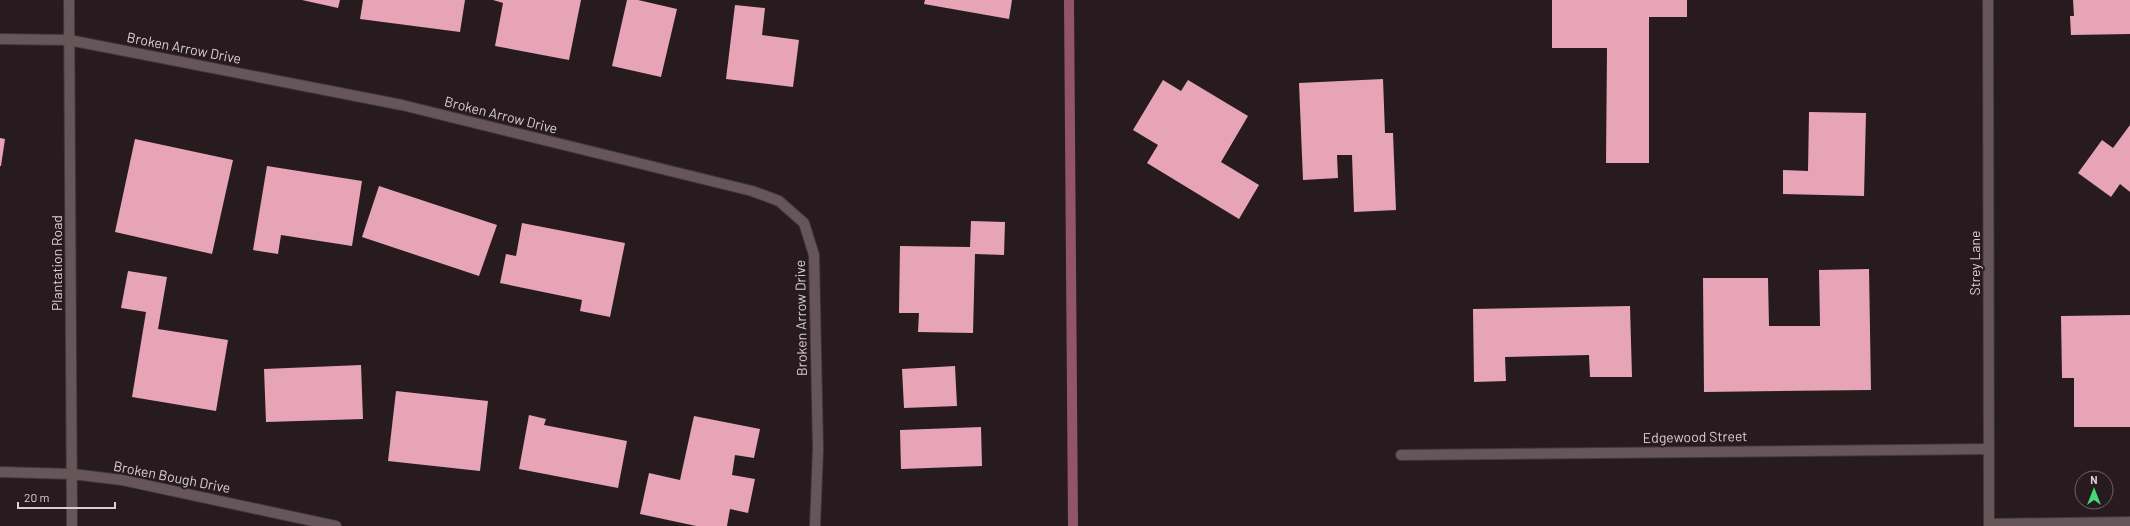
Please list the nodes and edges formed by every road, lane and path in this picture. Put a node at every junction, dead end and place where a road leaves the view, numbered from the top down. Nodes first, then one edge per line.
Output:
1 (69, 0) edge
2 (1988, 0) edge
3 (0, 39) edge
4 (69, 40) junction
5 (1989, 449) junction
6 (1401, 455) dead end
7 (0, 472) edge
8 (72, 474) junction
9 (2130, 522) edge
10 (1989, 525) edge
11 (72, 526) edge
12 (336, 526) edge
13 (815, 526) edge

1 - 4 street, Plantation Road
2 - 5 street, Strey Lane
3 - 4 street, Broken Arrow Drive
4 - 8 street, Plantation Road
4 - 13 street, Broken Arrow Drive
5 - 6 street, Edgewood Street
5 - 10 street, Strey Lane
7 - 8 street, Broken Bough Drive
8 - 11 street, Plantation Road
8 - 12 street, Broken Bough Drive
9 - 10 street

